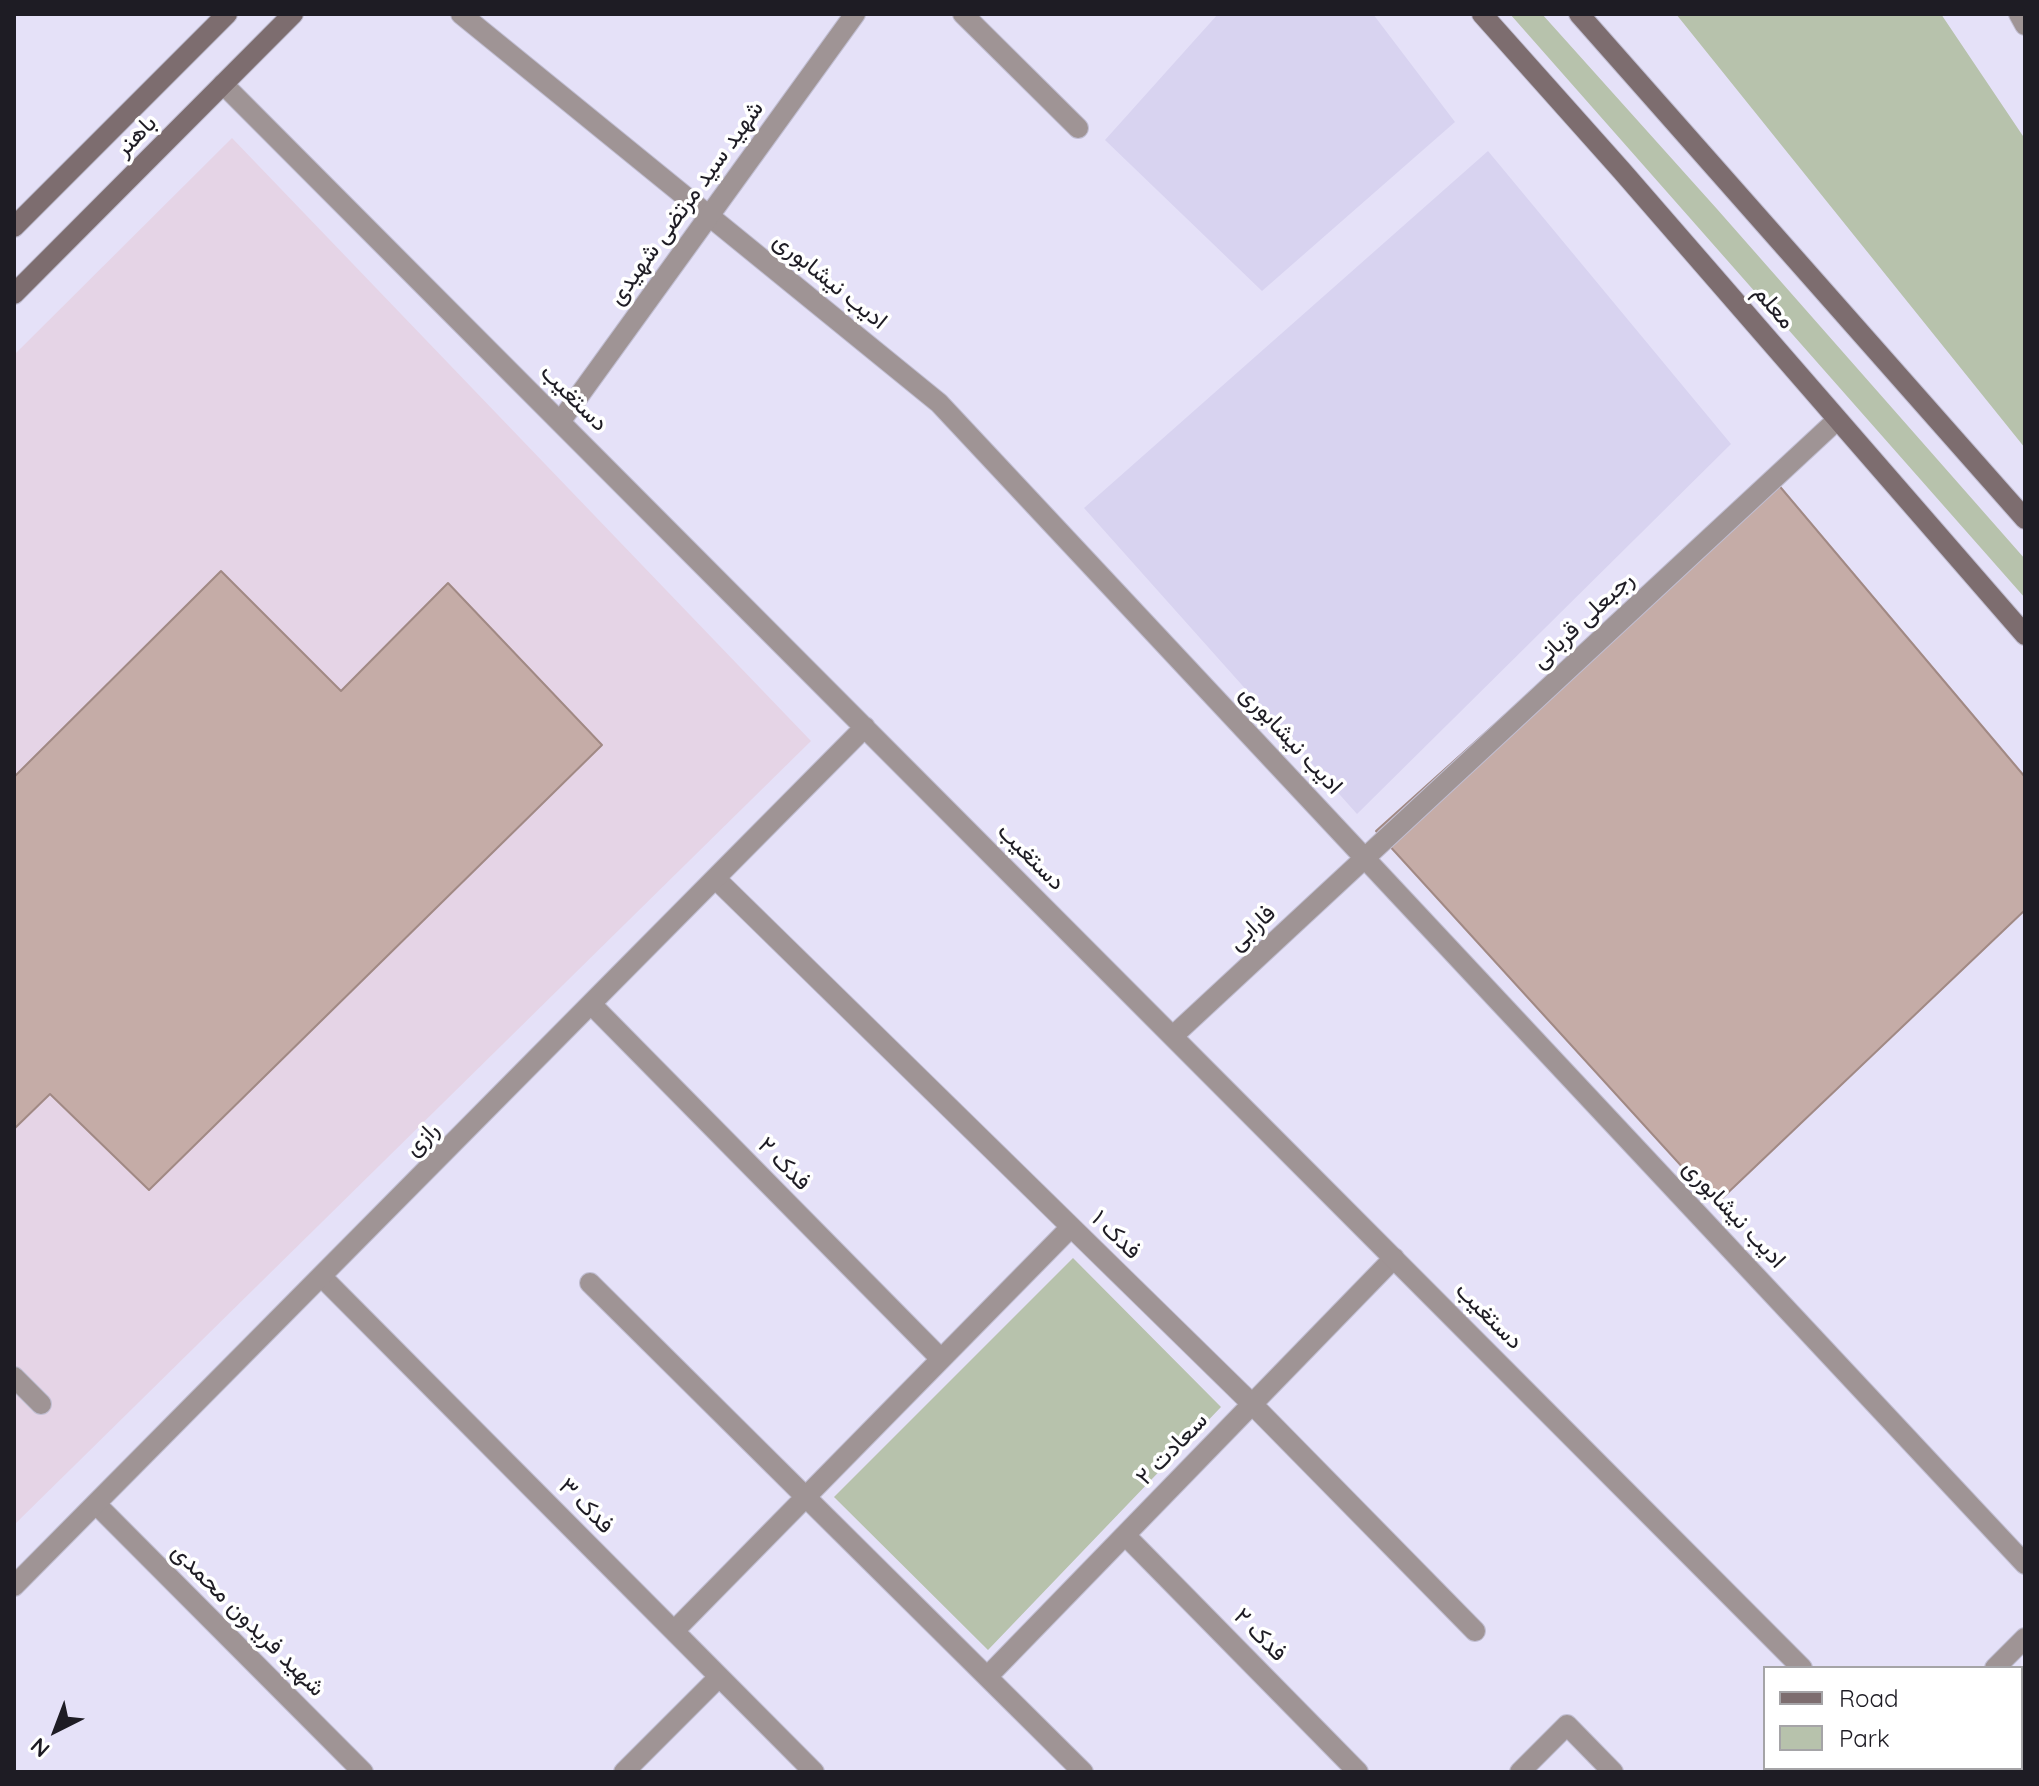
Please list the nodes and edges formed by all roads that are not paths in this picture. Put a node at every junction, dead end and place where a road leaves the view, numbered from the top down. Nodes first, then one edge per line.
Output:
1 (227, 14) edge
2 (293, 14) edge
3 (461, 14) edge
4 (855, 14) edge
5 (963, 14) edge
6 (1482, 14) edge
7 (1579, 14) edge
8 (2019, 14) edge
9 (2025, 25) edge
10 (223, 84) junction
11 (1078, 128) dead end
12 (709, 216) junction
13 (14, 227) edge
14 (14, 294) edge
15 (1837, 420) junction
16 (560, 422) junction
17 (2025, 519) edge
18 (2025, 635) edge
19 (865, 727) junction
20 (1366, 858) junction
21 (717, 880) junction
22 (592, 1005) junction
23 (1173, 1036) junction
24 (1071, 1227) junction
25 (1394, 1258) junction
26 (322, 1277) junction
27 (590, 1283) dead end
28 (941, 1359) junction
29 (14, 1377) edge
30 (41, 1404) dead end
31 (1252, 1404) junction
32 (805, 1497) junction
33 (96, 1504) junction
34 (1125, 1535) junction
35 (2025, 1564) edge
36 (14, 1586) edge
37 (674, 1631) junction
38 (1475, 1631) dead end
39 (2025, 1638) edge
40 (1800, 1666) edge
41 (1997, 1666) edge
42 (988, 1676) junction
43 (719, 1677) junction
44 (363, 1772) edge
45 (624, 1772) edge
46 (814, 1772) edge
47 (1083, 1772) edge
48 (1358, 1772) edge
49 (1520, 1772) edge
50 (1613, 1772) edge

1 - 13 main road, باهنر
2 - 10 main road, باهنر
3 - 12 street, ادیب نیشابوری
4 - 12 street, شهید سید مرتضی شهیدی
5 - 11 street
6 - 15 main road, معلم
7 - 17 main road, معلم
8 - 9 street
10 - 14 main road, باهنر
10 - 16 street, دستغیب
12 - 16 street, شهید سید مرتضی شهیدی
12 - 20 street, ادیب نیشابوری
15 - 18 main road, معلم
15 - 20 street, رجبعلی قربانی
16 - 19 street, دستغیب
19 - 21 street, رازی
19 - 23 street, دستغیب
20 - 23 street, فارابی
20 - 35 street, ادیب نیشابوری
21 - 22 street, رازی
21 - 24 street, فدک ۱
22 - 26 street, رازی
22 - 28 street, فدک ۲
23 - 25 street, دستغیب
24 - 28 street
24 - 31 street, فدک ۱
25 - 31 street, سعادت ۲
25 - 40 street, دستغیب
26 - 33 street, رازی
26 - 37 street, فدک ۳
27 - 32 street
28 - 32 street
29 - 30 street
31 - 34 street, سعادت ۲
31 - 38 street, فدک ۱
32 - 37 street
32 - 42 street
33 - 36 street, رازی
33 - 44 street, شهید فریدون محمدی
34 - 42 street, سعادت ۲
34 - 48 street, فدک ۲
37 - 43 street, فدک ۳
39 - 41 street
42 - 47 street
43 - 45 street
43 - 46 street, فدک ۳
49 - 50 street

